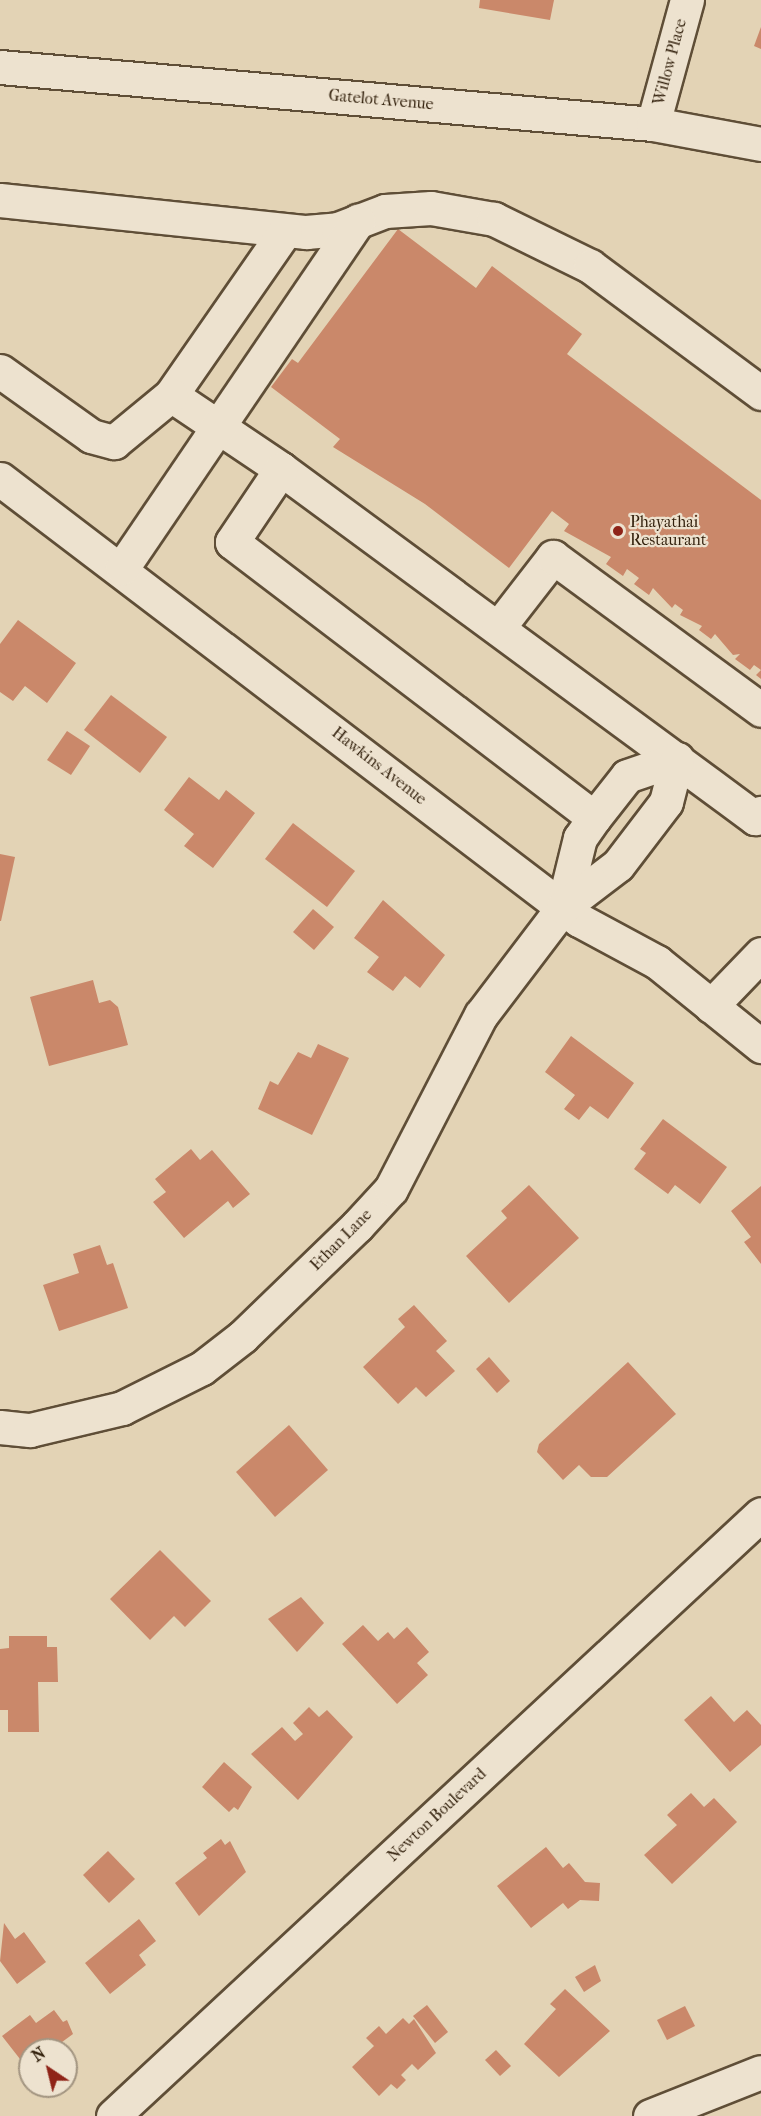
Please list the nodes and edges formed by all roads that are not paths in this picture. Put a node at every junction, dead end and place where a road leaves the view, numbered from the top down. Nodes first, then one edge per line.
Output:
1 (687, 0) edge
2 (0, 67) edge
3 (652, 124) junction
4 (761, 144) edge
5 (0, 200) edge
6 (358, 221) junction
7 (285, 231) junction
8 (0, 371) edge
9 (761, 393) edge
10 (171, 395) junction
11 (217, 427) junction
12 (281, 469) junction
13 (0, 479) edge
14 (122, 568) junction
15 (498, 628) junction
16 (761, 710) edge
17 (677, 759) junction
18 (761, 813) edge
19 (594, 819) junction
20 (563, 907) junction
21 (761, 954) edge
22 (711, 1006) junction
23 (761, 1046) edge
24 (0, 1427) edge
25 (761, 1514) edge
26 (761, 2072) edge
27 (113, 2116) edge
28 (650, 2116) edge

1 - 3 street, Willow Place
2 - 3 street, Gatelot Avenue
3 - 4 street, Gatelot Avenue
5 - 7 street
6 - 7 street
6 - 9 street
6 - 11 street
7 - 10 street
8 - 10 street
10 - 11 street
11 - 12 street
11 - 14 street
12 - 15 street
12 - 19 street
13 - 14 street, Hawkins Avenue
14 - 20 street, Hawkins Avenue
15 - 16 street
15 - 17 street
17 - 18 street
17 - 19 street
17 - 20 street
19 - 20 street
20 - 22 street, Hawkins Avenue
20 - 24 street, Ethan Lane
21 - 22 street
22 - 23 street, Hawkins Avenue
25 - 27 street, Newton Boulevard
26 - 28 street

